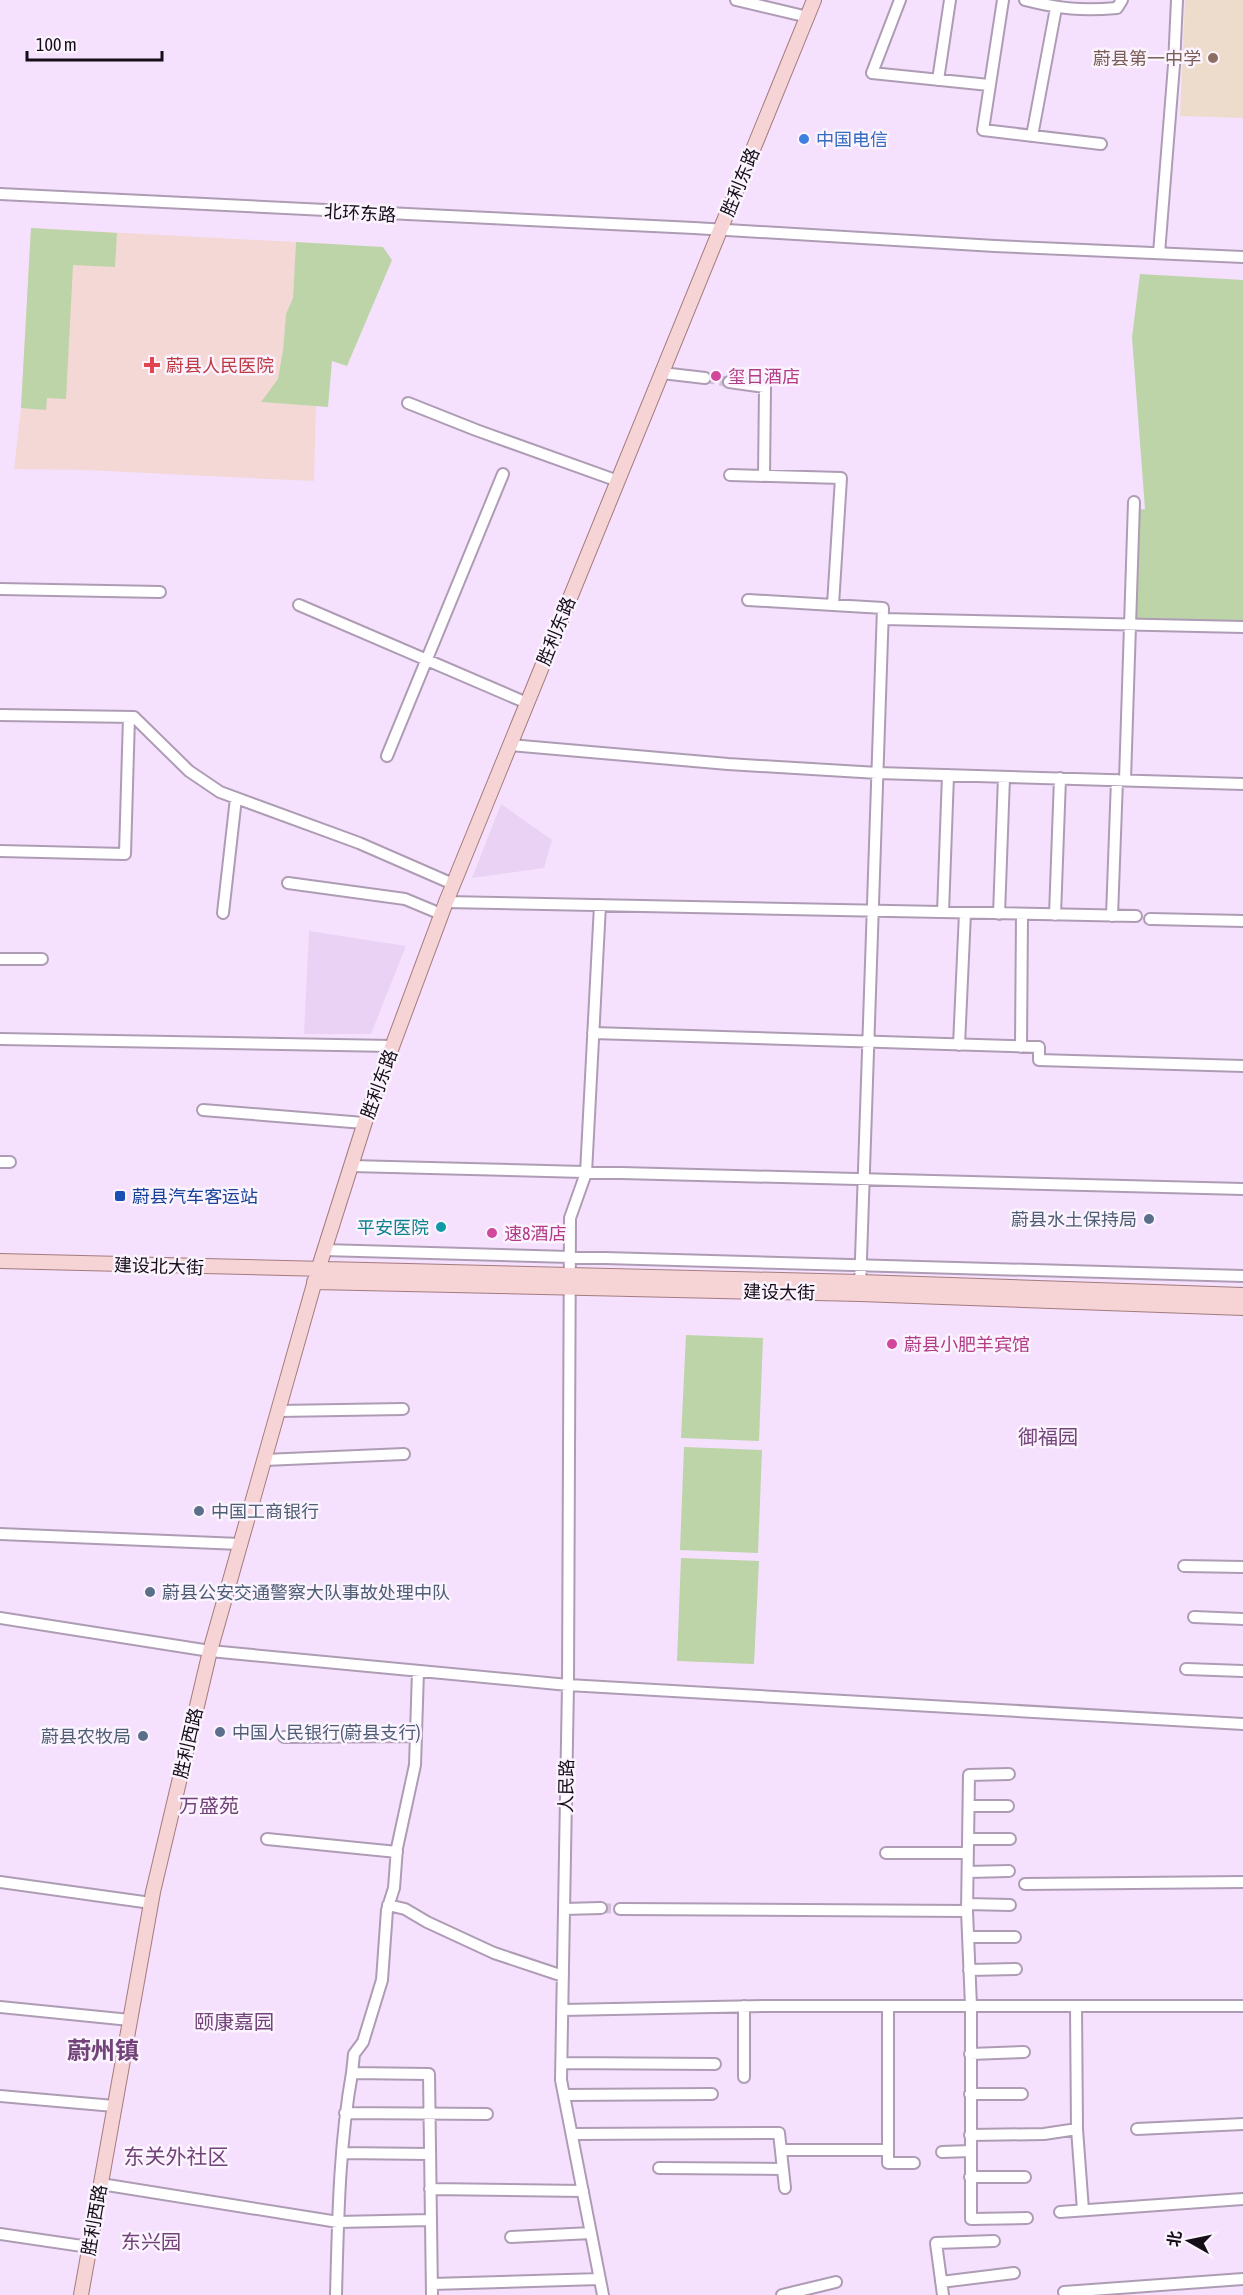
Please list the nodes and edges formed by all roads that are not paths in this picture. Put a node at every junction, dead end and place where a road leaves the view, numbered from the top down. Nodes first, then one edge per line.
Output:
1 (736, 0) edge
2 (814, 0) edge
3 (900, 0) edge
4 (950, 0) edge
5 (1003, 0) edge
6 (1025, 0) edge
7 (1122, 0) edge
8 (1177, 0) edge
9 (1040, 2) edge
10 (1056, 8) junction
11 (808, 16) junction
12 (938, 80) junction
13 (989, 85) junction
14 (1032, 136) junction
15 (1101, 144) dead end
16 (0, 194) edge
17 (721, 230) junction
18 (1159, 253) junction
19 (1243, 257) edge
20 (662, 373) junction
21 (705, 378) tunnel mouth
22 (729, 382) tunnel mouth
23 (408, 403) dead end
24 (503, 474) dead end
25 (730, 475) dead end
26 (764, 476) junction
27 (618, 481) junction
28 (1134, 502) dead end
29 (0, 589) edge
30 (160, 592) dead end
31 (748, 600) dead end
32 (299, 605) dead end
33 (833, 605) junction
34 (883, 619) junction
35 (1130, 625) junction
36 (1243, 627) edge
37 (427, 660) junction
38 (527, 703) junction
39 (0, 715) edge
40 (129, 717) junction
41 (510, 745) junction
42 (387, 756) dead end
43 (878, 772) junction
44 (948, 775) junction
45 (1004, 777) junction
46 (1060, 778) junction
47 (1121, 780) junction
48 (1243, 784) edge
49 (236, 798) junction
50 (0, 851) edge
51 (288, 883) dead end
52 (453, 884) junction
53 (600, 905) junction
54 (443, 908) junction
55 (874, 911) junction
56 (943, 912) junction
57 (223, 913) dead end
58 (965, 913) junction
59 (999, 914) junction
60 (1022, 914) junction
61 (1055, 915) junction
62 (1112, 916) junction
63 (1136, 916) dead end
64 (1150, 919) dead end
65 (1243, 921) edge
66 (0, 959) edge
67 (42, 959) dead end
68 (594, 1033) junction
69 (0, 1040) edge
70 (869, 1042) junction
71 (959, 1044) junction
72 (392, 1046) junction
73 (1021, 1047) junction
74 (1243, 1066) edge
75 (202, 1110) dead end
76 (364, 1123) junction
77 (351, 1166) junction
78 (586, 1173) junction
79 (864, 1178) junction
80 (1243, 1189) edge
81 (324, 1250) junction
82 (569, 1258) junction
83 (0, 1261) edge
84 (860, 1265) junction
85 (316, 1276) junction
86 (1243, 1276) edge
87 (568, 1281) junction
88 (860, 1288) junction
89 (1243, 1295) edge
90 (1243, 1308) edge
91 (403, 1409) dead end
92 (278, 1411) junction
93 (404, 1454) dead end
94 (264, 1460) junction
95 (0, 1534) edge
96 (240, 1544) junction
97 (1184, 1566) dead end
98 (1243, 1567) edge
99 (1194, 1617) dead end
100 (0, 1618) edge
101 (1243, 1619) edge
102 (210, 1651) junction
103 (1186, 1669) dead end
104 (418, 1671) junction
105 (1243, 1671) edge
106 (568, 1685) junction
107 (1243, 1724) edge
108 (416, 1736) junction
109 (284, 1737) dead end
110 (1009, 1774) dead end
111 (969, 1806) junction
112 (1008, 1806) dead end
113 (267, 1839) dead end
114 (968, 1839) junction
115 (1010, 1839) dead end
116 (397, 1852) junction
117 (886, 1852) dead end
118 (968, 1854) junction
119 (1009, 1871) dead end
120 (968, 1872) junction
121 (0, 1882) edge
122 (1243, 1882) edge
123 (1025, 1884) dead end
124 (151, 1904) junction
125 (388, 1905) junction
126 (1011, 1905) dead end
127 (967, 1907) junction
128 (601, 1908) tunnel mouth
129 (564, 1909) junction
130 (620, 1909) tunnel mouth
131 (968, 1937) junction
132 (1015, 1937) dead end
133 (969, 1970) junction
134 (1016, 1970) dead end
135 (563, 1976) junction
136 (744, 2006) junction
137 (888, 2006) junction
138 (971, 2006) junction
139 (1076, 2006) junction
140 (1243, 2006) edge
141 (0, 2007) edge
142 (562, 2010) junction
143 (130, 2020) junction
144 (1024, 2052) dead end
145 (970, 2054) junction
146 (562, 2063) junction
147 (715, 2064) dead end
148 (352, 2073) junction
149 (744, 2076) dead end
150 (712, 2094) dead end
151 (970, 2094) junction
152 (1022, 2094) dead end
153 (564, 2095) junction
154 (0, 2096) edge
155 (114, 2106) junction
156 (345, 2113) junction
157 (429, 2114) junction
158 (487, 2114) dead end
159 (1243, 2124) edge
160 (1077, 2129) junction
161 (1137, 2129) dead end
162 (572, 2134) junction
163 (970, 2135) junction
164 (781, 2150) junction
165 (888, 2150) junction
166 (970, 2151) junction
167 (942, 2152) dead end
168 (342, 2153) junction
169 (429, 2154) junction
170 (914, 2163) dead end
171 (659, 2168) dead end
172 (783, 2169) junction
173 (970, 2177) junction
174 (1025, 2177) dead end
175 (100, 2184) junction
176 (785, 2188) dead end
177 (430, 2189) junction
178 (583, 2191) junction
179 (1243, 2199) edge
180 (1083, 2210) junction
181 (1060, 2212) dead end
182 (1027, 2218) dead end
183 (430, 2220) junction
184 (338, 2222) junction
185 (591, 2233) junction
186 (0, 2234) edge
187 (511, 2237) dead end
188 (994, 2241) dead end
189 (89, 2247) junction
190 (1014, 2273) dead end
191 (600, 2279) junction
192 (1243, 2279) edge
193 (836, 2282) dead end
194 (941, 2282) junction
195 (432, 2290) edge
196 (1064, 2292) dead end
197 (81, 2295) edge
198 (336, 2295) edge
199 (603, 2295) edge
200 (782, 2295) edge
201 (943, 2295) edge

1 - 11 street
2 - 11 main road, 胜利东路
3 - 12 street
4 - 12 street
5 - 13 street
6 - 9 street
7 - 10 street
8 - 18 street
9 - 10 street
10 - 14 street
11 - 17 main road, 胜利东路
12 - 13 street
13 - 14 street
14 - 15 street
16 - 17 street, 北环东路
17 - 18 street, 北环东路
17 - 20 main road, 胜利东路
18 - 19 street, 北环东路
20 - 21 street
20 - 27 main road, 胜利东路
22 - 26 street
23 - 27 street
24 - 37 street
25 - 26 street
26 - 33 street
27 - 38 main road, 胜利东路
28 - 35 street
29 - 30 street
31 - 33 street
32 - 37 street
33 - 34 street
34 - 35 street
34 - 43 street
35 - 36 street
35 - 47 street
37 - 38 street
37 - 42 street
38 - 41 main road, 胜利东路
39 - 40 street
40 - 49 street
40 - 50 street
41 - 43 street
41 - 52 main road, 胜利东路
43 - 44 street
43 - 55 street
44 - 45 street
44 - 56 street
45 - 46 street
45 - 59 street
46 - 47 street
46 - 61 street
47 - 48 street
47 - 62 street
49 - 52 street
49 - 57 street
51 - 54 street
52 - 54 main road, 胜利东路
53 - 54 street
53 - 55 street
53 - 68 street, 人民路
54 - 72 main road, 胜利东路
55 - 56 street
55 - 70 street
56 - 58 street
58 - 59 street
58 - 71 street
59 - 60 street
60 - 61 street
60 - 73 street
61 - 62 street
62 - 63 street
64 - 65 street
66 - 67 street
68 - 70 street
68 - 78 street, 人民路
69 - 72 street
70 - 71 street
70 - 79 street
71 - 73 street
72 - 76 main road, 胜利东路
73 - 74 street
75 - 76 street
76 - 77 main road, 胜利东路
77 - 78 street
77 - 81 main road, 胜利东路
78 - 79 street
78 - 82 street, 人民路
79 - 80 street
79 - 84 street
81 - 82 street
81 - 85 main road, 胜利东路
82 - 84 street
82 - 87 street, 人民路
83 - 85 main road, 建设北大街
84 - 86 street
84 - 88 street
85 - 87 main road, 建设大街
85 - 92 main road, 胜利西路
87 - 88 main road, 建设大街
87 - 106 street, 人民路
88 - 89 main road, 建设大街
88 - 90 main road, 建设大街
91 - 92 street
92 - 94 main road, 胜利西路
93 - 94 street
94 - 96 main road, 胜利西路
95 - 96 street
96 - 102 main road, 胜利西路
97 - 98 street
99 - 101 street
100 - 102 street
102 - 104 street
102 - 124 main road, 胜利西路
103 - 105 street
104 - 106 street
104 - 108 street
106 - 107 street
106 - 129 street, 人民路
108 - 109 street
108 - 116 street
110 - 111 street
111 - 112 street
111 - 114 street
113 - 116 street
114 - 115 street
114 - 118 street
116 - 125 street
117 - 118 street
118 - 120 street
119 - 120 street
120 - 127 street
121 - 124 street
122 - 123 street
124 - 143 main road, 胜利西路
125 - 135 street
125 - 148 street
126 - 127 street
127 - 130 street
127 - 131 street
128 - 129 street
129 - 135 street, 人民路
131 - 132 street
131 - 133 street
133 - 134 street
133 - 138 street
135 - 142 street, 人民路
136 - 137 street
136 - 142 street
136 - 149 street
137 - 138 street
137 - 165 street
138 - 139 street
138 - 145 street
139 - 140 street
139 - 160 street
141 - 143 street
142 - 146 street, 人民路
143 - 155 main road, 胜利西路
144 - 145 street
145 - 151 street
146 - 147 street
146 - 153 street, 人民路
148 - 156 street
148 - 157 street
150 - 153 street
151 - 152 street
151 - 163 street
153 - 162 street, 人民路
154 - 155 street
155 - 175 main road, 胜利西路
156 - 157 street
156 - 168 street
157 - 158 street
157 - 169 street
159 - 161 street
160 - 163 street
160 - 180 street
162 - 164 street
162 - 178 street, 人民路
163 - 166 street
164 - 165 street
164 - 172 street
165 - 170 street
166 - 167 street
166 - 173 street
168 - 169 street
168 - 184 street
169 - 177 street
171 - 172 street
172 - 176 street
173 - 174 street
173 - 182 street
175 - 184 street
175 - 189 main road, 胜利西路
177 - 178 street
177 - 183 street
178 - 185 street, 人民路
179 - 180 street
180 - 181 street
183 - 184 street
183 - 195 street
184 - 198 street
185 - 187 street
185 - 191 street, 人民路
186 - 189 street
188 - 194 street
189 - 197 main road, 胜利西路
190 - 194 street
191 - 195 street
191 - 199 street, 人民路
192 - 196 street
193 - 200 street
194 - 201 street

